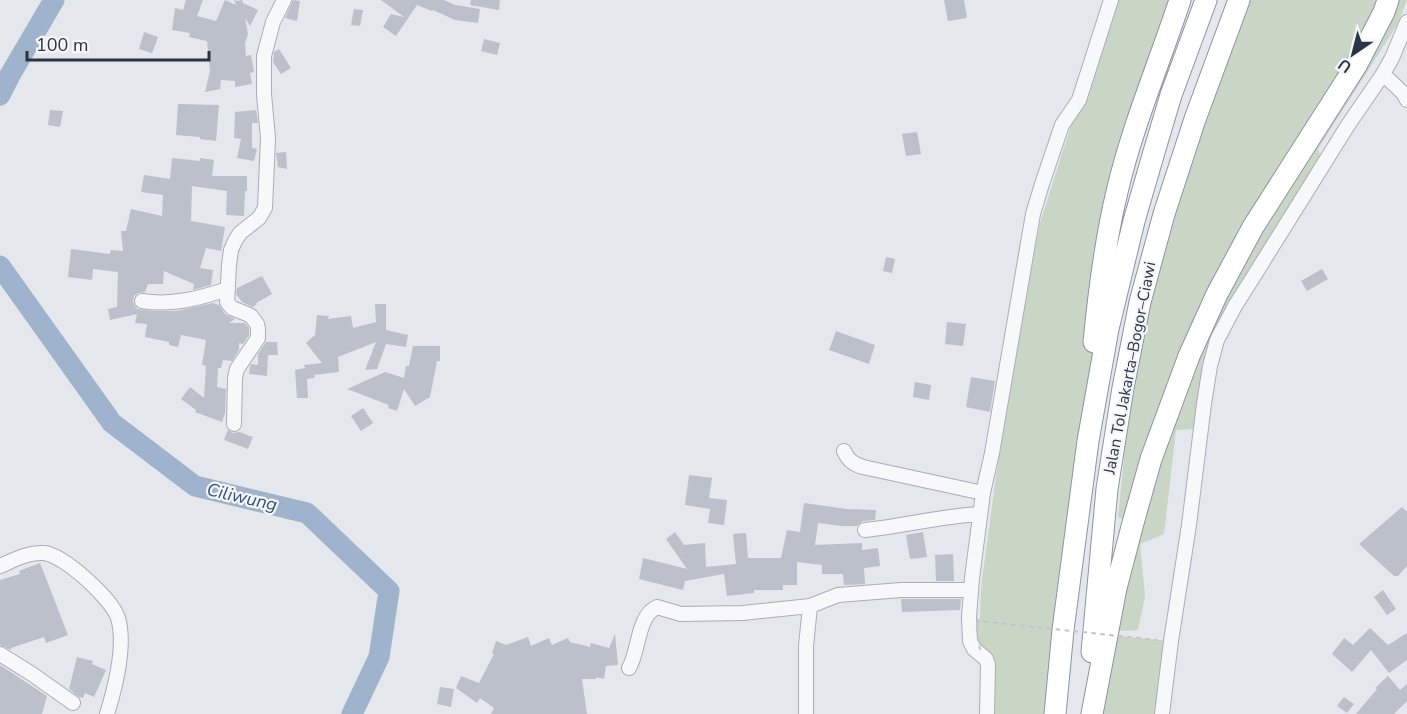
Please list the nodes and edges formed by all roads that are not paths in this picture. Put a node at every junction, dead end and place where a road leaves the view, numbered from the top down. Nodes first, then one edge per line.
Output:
1 (284, 0) edge
2 (1111, 0) edge
3 (1180, 0) edge
4 (1206, 0) edge
5 (1239, 0) edge
6 (1389, 0) edge
7 (1407, 21) edge
8 (1383, 74) junction
9 (1407, 100) edge
10 (228, 289) junction
11 (142, 302) dead end
12 (234, 424) dead end
13 (1088, 441) junction
14 (844, 451) dead end
15 (983, 493) junction
16 (980, 513) junction
17 (865, 530) dead end
18 (0, 566) edge
19 (971, 590) junction
20 (810, 606) junction
21 (0, 654) edge
22 (629, 669) dead end
23 (74, 704) dead end
24 (107, 714) edge
25 (806, 714) edge
26 (987, 714) edge
27 (1055, 714) edge
28 (1086, 714) edge
29 (1092, 714) edge
30 (1162, 714) edge

1 - 10 street
2 - 15 street
3 - 13 highway
4 - 13 highway, Jalan Tol Jakarta–Bogor–Ciawi
5 - 28 highway, Jalan Tol Jakarta–Bogor–Ciawi
6 - 29 highway
7 - 8 street
8 - 9 street
8 - 30 street
10 - 11 street
10 - 12 street
13 - 27 highway, Jalan Tol Jakarta–Bogor–Ciawi
14 - 15 street
15 - 16 street
16 - 17 street
16 - 19 street
18 - 24 street
19 - 20 street
19 - 26 street
20 - 22 street
20 - 25 street
21 - 23 street

